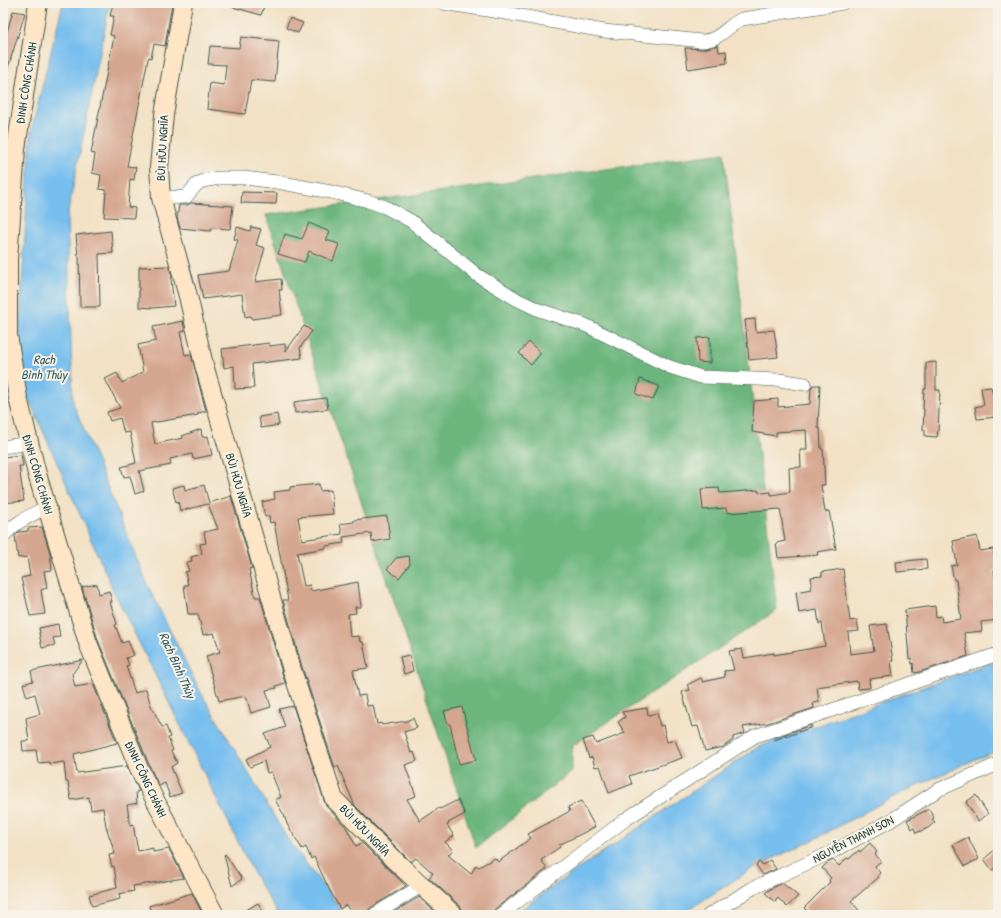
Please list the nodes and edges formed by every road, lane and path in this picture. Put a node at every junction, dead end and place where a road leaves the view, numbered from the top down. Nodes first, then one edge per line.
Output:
1 (38, 3) edge
2 (183, 3) edge
3 (443, 3) edge
4 (843, 3) edge
5 (161, 198) junction
6 (805, 384) dead end
7 (29, 443) junction
8 (3, 447) edge
9 (47, 507) junction
10 (3, 537) edge
11 (998, 654) edge
12 (998, 764) edge
13 (422, 886) junction
14 (215, 915) edge
15 (374, 915) edge
16 (454, 915) edge
17 (500, 915) edge
18 (709, 915) edge

1 - 7 main road, ĐINH CÔNG CHÁNH
2 - 5 main road, BÙI HỮU NGHĨA
3 - 4 street
5 - 6 street
5 - 13 main road, BÙI HỮU NGHĨA
7 - 8 street
7 - 9 main road, ĐINH CÔNG CHÁNH
9 - 10 street
9 - 14 main road, ĐINH CÔNG CHÁNH
11 - 17 street
12 - 18 street, NGUYỄN THANH SƠN
13 - 15 street
13 - 16 main road, BÙI HỮU NGHĨA

